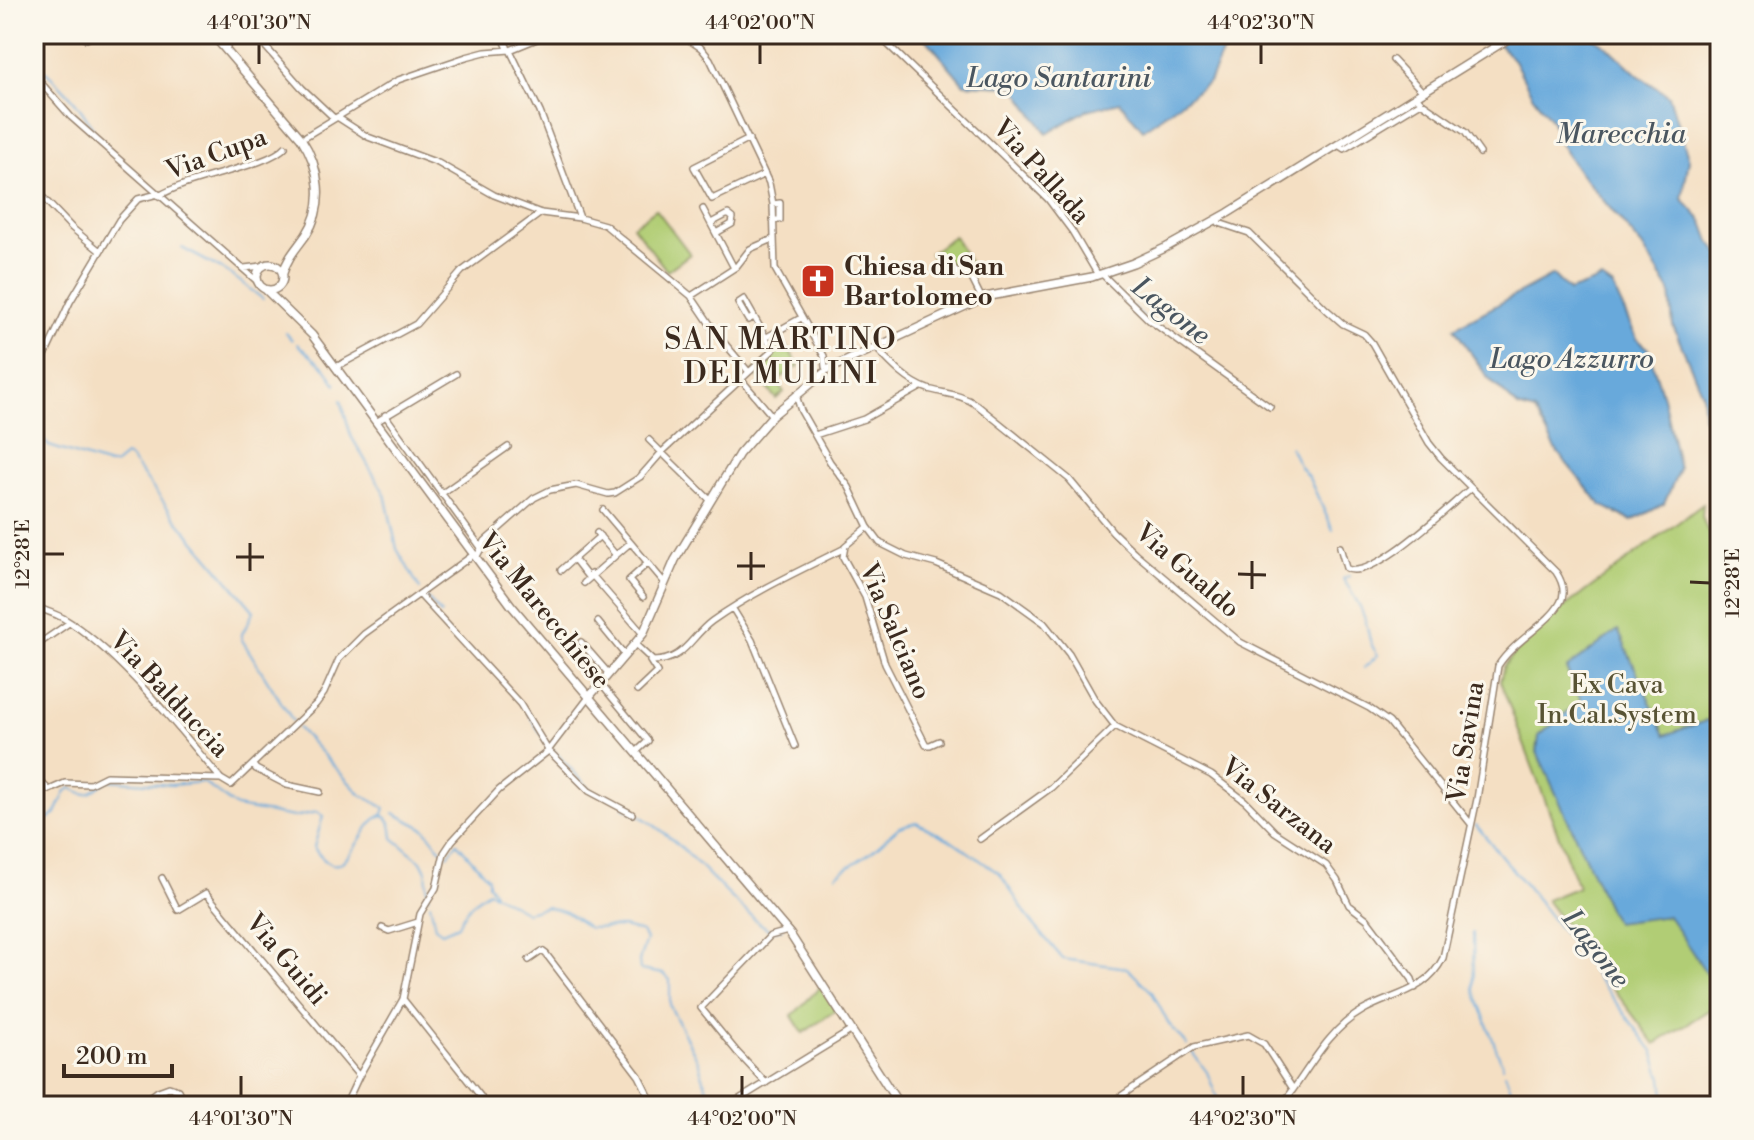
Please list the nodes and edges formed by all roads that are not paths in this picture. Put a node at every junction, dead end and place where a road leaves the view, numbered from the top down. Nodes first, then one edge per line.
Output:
1 (78, 34) edge
2 (97, 34) edge
3 (212, 34) edge
4 (220, 34) edge
5 (252, 34) edge
6 (502, 34) edge
7 (549, 34) edge
8 (680, 34) edge
9 (877, 34) edge
10 (1516, 34) edge
11 (509, 50) junction
12 (232, 58) junction
13 (1393, 60) dead end
14 (34, 75) edge
15 (1420, 97) junction
16 (335, 118) junction
17 (306, 136) dead end
18 (749, 139) junction
19 (285, 147) dead end
20 (1480, 153) dead end
21 (765, 174) junction
22 (34, 188) edge
23 (159, 195) junction
24 (703, 209) dead end
25 (541, 213) junction
26 (580, 218) junction
27 (1220, 218) junction
28 (711, 223) junction
29 (1232, 227) junction
30 (1202, 228) junction
31 (716, 233) junction
32 (773, 239) junction
33 (100, 251) junction
34 (291, 254) junction
35 (274, 264) junction
36 (952, 265) dead end
37 (262, 266) junction
38 (239, 267) junction
39 (734, 268) junction
40 (283, 273) junction
41 (1100, 275) junction
42 (258, 282) junction
43 (279, 286) junction
44 (266, 290) junction
45 (691, 296) junction
46 (982, 299) junction
47 (281, 307) junction
48 (754, 317) dead end
49 (801, 318) junction
50 (765, 338) junction
51 (876, 348) junction
52 (336, 367) junction
53 (827, 370) junction
54 (748, 371) junction
55 (456, 374) dead end
56 (740, 378) junction
57 (34, 379) edge
58 (922, 387) junction
59 (796, 395) junction
60 (1270, 407) dead end
61 (385, 415) junction
62 (772, 416) junction
63 (376, 422) junction
64 (815, 435) junction
65 (649, 440) dead end
66 (508, 447) dead end
67 (662, 452) junction
68 (1470, 489) junction
69 (441, 494) junction
70 (710, 500) junction
71 (603, 510) dead end
72 (868, 527) junction
73 (630, 543) junction
74 (1340, 547) dead end
75 (843, 549) junction
76 (482, 550) junction
77 (615, 554) junction
78 (475, 556) junction
79 (574, 559) junction
80 (648, 563) junction
81 (561, 570) dead end
82 (588, 578) junction
83 (664, 582) junction
84 (419, 594) junction
85 (643, 597) dead end
86 (34, 606) edge
87 (733, 608) junction
88 (598, 622) dead end
89 (69, 623) junction
90 (643, 634) junction
91 (581, 642) dead end
92 (636, 645) junction
93 (34, 647) edge
94 (626, 656) junction
95 (649, 660) junction
96 (609, 674) junction
97 (598, 685) junction
98 (580, 687) junction
99 (637, 691) dead end
100 (589, 697) junction
101 (1115, 726) junction
102 (939, 741) dead end
103 (795, 746) dead end
104 (548, 750) junction
105 (636, 752) junction
106 (253, 765) junction
107 (34, 775) edge
108 (221, 779) junction
109 (320, 792) dead end
110 (632, 814) dead end
111 (1472, 824) junction
112 (980, 839) dead end
113 (162, 878) dead end
114 (418, 922) junction
115 (382, 928) dead end
116 (788, 931) junction
117 (529, 960) dead end
118 (1415, 988) junction
119 (403, 999) junction
120 (852, 1030) junction
121 (359, 1076) junction
122 (766, 1083) junction
123 (1293, 1089) junction
124 (481, 1097) dead end
125 (138, 1106) edge
126 (185, 1106) edge
127 (345, 1106) edge
128 (654, 1106) edge
129 (728, 1106) edge
130 (900, 1106) edge
131 (1106, 1106) edge
132 (1281, 1106) edge

1 - 2 street
3 - 12 main road
4 - 12 street
5 - 16 street
6 - 11 street
7 - 11 street, Via Cupa
8 - 18 street
9 - 41 street, Via Pallada
10 - 15 main road
11 - 16 street, Via Cupa
11 - 26 street
12 - 34 main road
13 - 15 street
14 - 23 street
15 - 20 street
15 - 27 main road
16 - 17 street, Via Cupa
16 - 25 street
18 - 21 street
18 - 21 street
19 - 23 street, Via Cupa
21 - 32 street
22 - 33 street
23 - 33 street, Via Cupa
23 - 38 street
24 - 28 street
25 - 26 street
25 - 52 street
26 - 45 street
27 - 29 street, Via Savina
27 - 30 main road
28 - 31 street
28 - 31 street
29 - 30 street
29 - 68 street, Via Savina
30 - 41 main road
31 - 39 street
32 - 39 street
32 - 49 street
33 - 57 street, Via Cupa
34 - 35 main road
34 - 40 main road
35 - 37 main road
35 - 40 main road
36 - 46 street
37 - 38 street
37 - 42 main road
38 - 42 street
39 - 45 street
40 - 43 main road
41 - 46 main road
41 - 60 street, Via Pallada
42 - 44 main road
43 - 44 main road
43 - 47 main road
44 - 47 main road, Via Marecchiese
45 - 54 street
46 - 51 main road
47 - 52 main road, Via Marecchiese
48 - 50 street
49 - 50 street
49 - 53 street
50 - 54 street
51 - 53 main road
51 - 58 street, Via Gualdo
52 - 63 main road, Via Marecchiese
53 - 59 main road
54 - 56 street
55 - 61 street
56 - 62 street
56 - 67 street
58 - 64 street
58 - 111 street, Via Gualdo
59 - 62 main road
59 - 64 street, Via Sarzana
61 - 63 street
61 - 69 street
62 - 70 main road
63 - 78 main road, Via Marecchiese
64 - 72 street, Via Sarzana
65 - 67 street
66 - 69 street
67 - 70 street
67 - 76 street, Via Balduccia
68 - 74 street
68 - 111 street, Via Savina
69 - 76 street
70 - 83 main road
71 - 73 street
72 - 75 street, Via Salciano
72 - 101 street, Via Sarzana
73 - 77 street
73 - 80 street
75 - 87 street
75 - 102 street, Via Salciano
76 - 78 street, Via Balduccia
77 - 79 street
77 - 82 street
78 - 84 street, Via Balduccia
78 - 98 main road, Via Marecchiese
79 - 81 street
79 - 82 street
80 - 83 street
80 - 85 street
82 - 90 street
83 - 90 main road
84 - 104 street
84 - 106 street, Via Balduccia
86 - 89 street, Via Balduccia
87 - 95 street
87 - 103 street
88 - 94 street
89 - 93 street
89 - 108 street, Via Balduccia
90 - 92 main road
91 - 96 street
92 - 94 main road
92 - 95 street
94 - 96 main road
95 - 99 street
96 - 97 main road
97 - 98 main road
97 - 100 main road
97 - 105 street
98 - 100 main road, Via Marecchiese
100 - 104 street
100 - 105 main road, Via Marecchiese
101 - 112 street
101 - 118 street, Via Sarzana
104 - 110 street
104 - 114 street
105 - 116 main road, Via Marecchiese
106 - 108 street, Via Balduccia
106 - 109 street
107 - 108 street
111 - 118 street, Via Savina
113 - 121 street, Via Guidi
114 - 115 street
114 - 119 street
116 - 120 main road, Via Marecchiese
116 - 122 street
117 - 128 street
118 - 123 street, Via Savina
119 - 121 street
119 - 124 street
120 - 122 street
120 - 130 main road, Via Marecchiese
121 - 127 street
122 - 129 street
123 - 131 street
123 - 132 street, Via Savina
125 - 126 street

